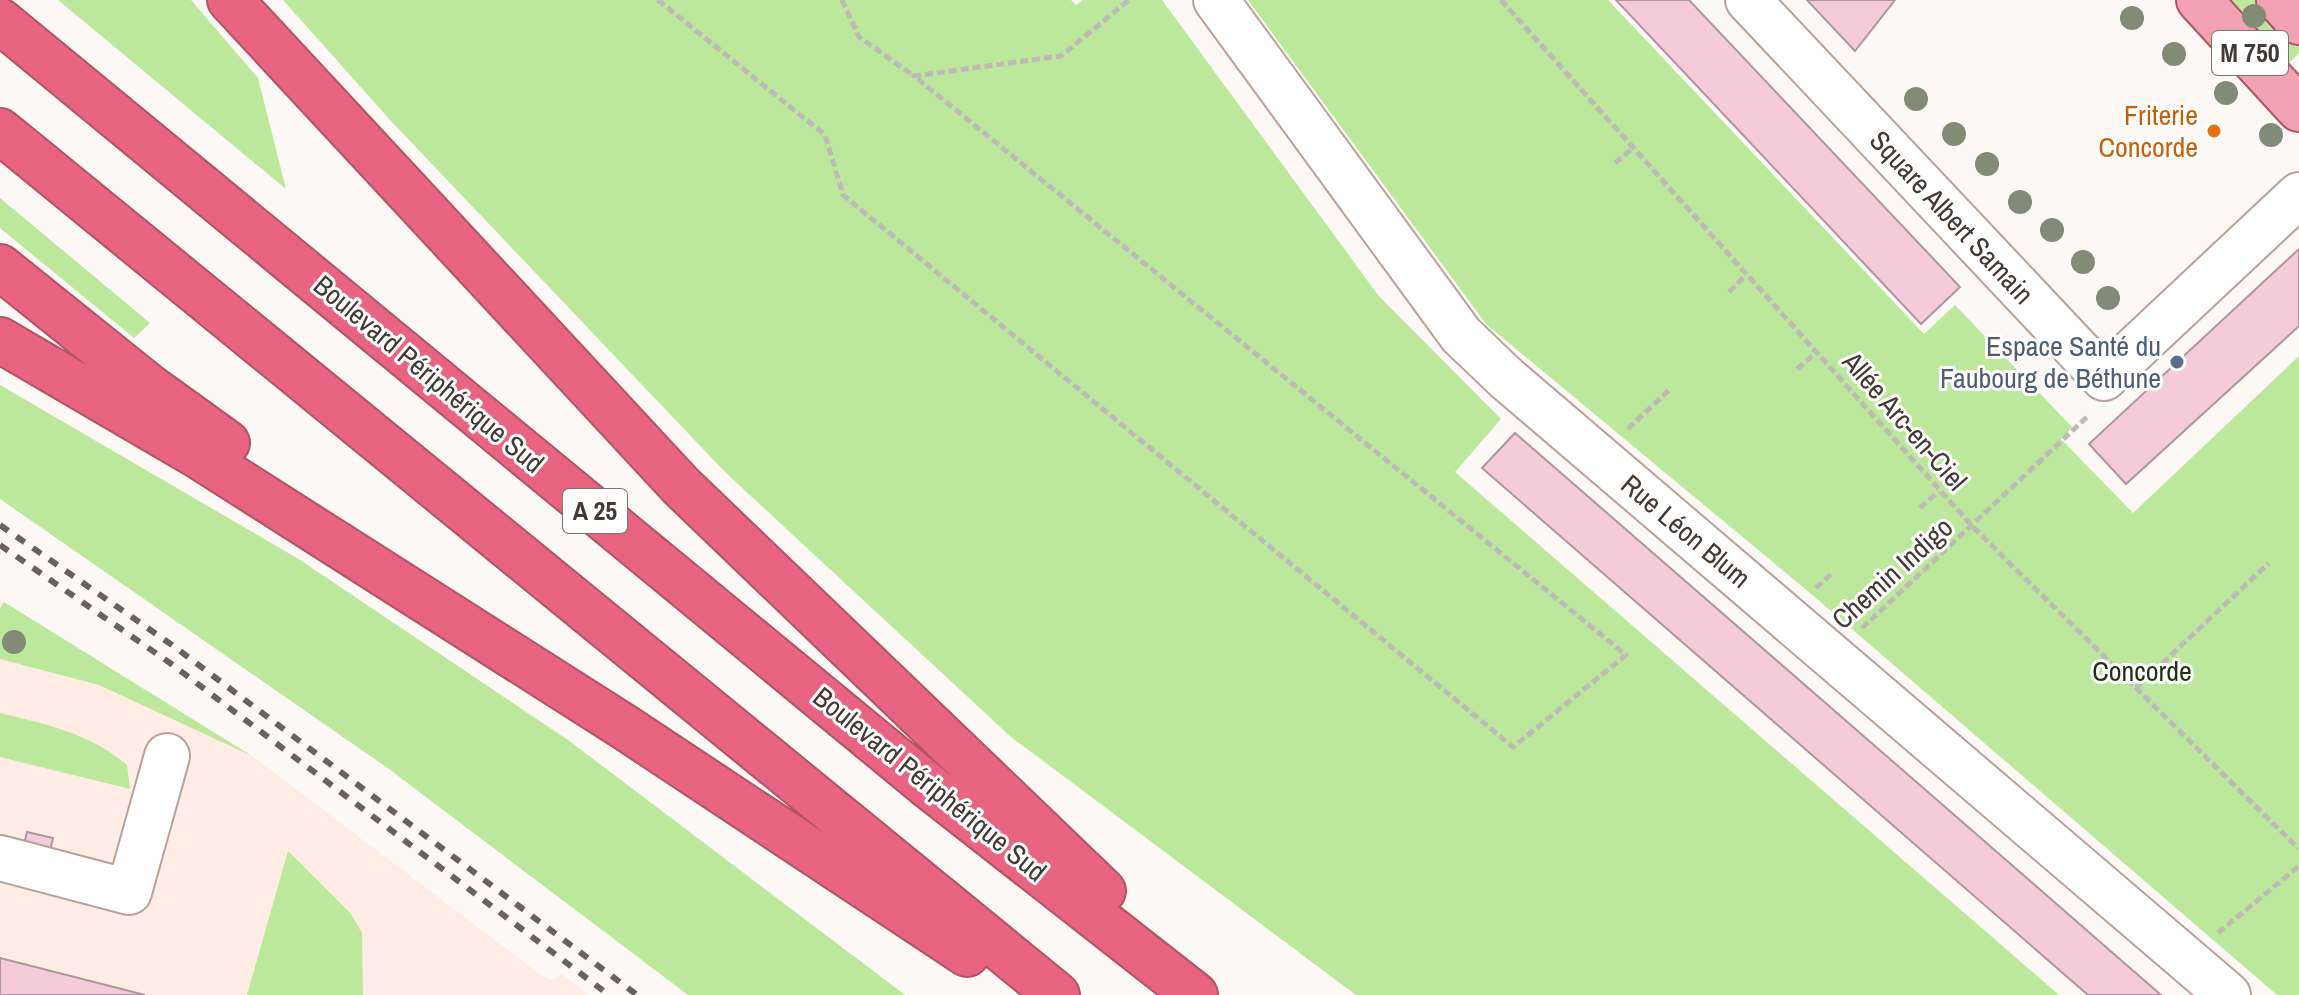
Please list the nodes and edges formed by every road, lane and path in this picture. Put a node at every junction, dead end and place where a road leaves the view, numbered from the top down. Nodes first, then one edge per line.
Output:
1 (230, 0) edge
2 (658, 0) edge
3 (842, 0) edge
4 (1129, 0) edge
5 (1216, 0) edge
6 (1501, 0) edge
7 (1748, 0) edge
8 (2199, 0) edge
9 (2279, 0) edge
10 (0, 21) edge
11 (2299, 22) edge
12 (914, 76) junction
13 (2299, 109) edge
14 (0, 131) edge
15 (1633, 148) junction
16 (1615, 163) dead end
17 (2299, 195) edge
18 (0, 267) edge
19 (1746, 275) junction
20 (1729, 292) dead end
21 (0, 340) edge
22 (1818, 351) junction
23 (1797, 369) dead end
24 (2104, 378) junction
25 (1669, 390) dead end
26 (1598, 456) junction
27 (1939, 491) junction
28 (1920, 508) dead end
29 (1973, 527) junction
30 (2269, 563) dead end
31 (1831, 655) junction
32 (2136, 688) junction
33 (626, 728) junction
34 (167, 756) dead end
35 (2299, 849) edge
36 (0, 858) edge
37 (2299, 866) edge
38 (2187, 959) junction
39 (1030, 995) edge
40 (1057, 995) edge
41 (1195, 995) edge
42 (1211, 995) edge
43 (2228, 995) edge

1 - 42 highway
2 - 12 path
3 - 12 path
4 - 12 path
5 - 26 street, Rue Léon Blum
6 - 15 path, Allée Arc-en-Ciel
7 - 24 street, Square Albert Samain
8 - 13 main road, M 750
9 - 11 main road, M 750
10 - 41 highway, Boulevard Périphérique Sud / A 25
14 - 40 highway
15 - 16 path
15 - 19 path, Allée Arc-en-Ciel
17 - 24 street
18 - 33 highway
19 - 20 path
19 - 22 path, Allée Arc-en-Ciel
21 - 33 highway
22 - 23 path
22 - 27 path, Allée Arc-en-Ciel
24 - 29 path, Chemin Indigo
25 - 26 path
26 - 31 street, Rue Léon Blum
27 - 28 path
27 - 29 path, Allée Arc-en-Ciel
29 - 31 path, Chemin Indigo
29 - 32 path, Allée Arc-en-Ciel
30 - 32 path
31 - 38 street, Rue Léon Blum
32 - 35 path, Allée Arc-en-Ciel
33 - 39 highway
34 - 36 street
37 - 38 path
38 - 43 street, Rue Léon Blum

